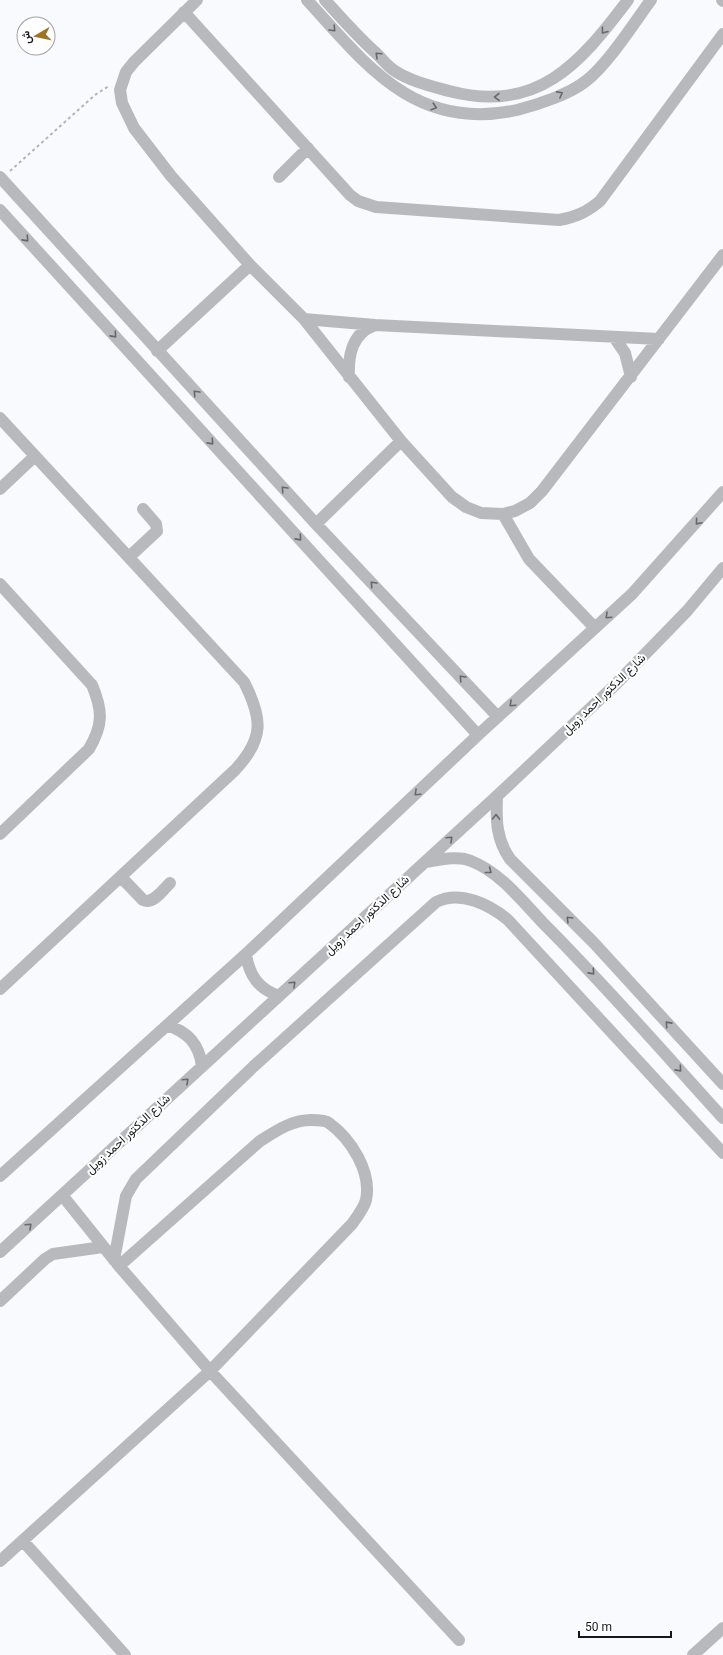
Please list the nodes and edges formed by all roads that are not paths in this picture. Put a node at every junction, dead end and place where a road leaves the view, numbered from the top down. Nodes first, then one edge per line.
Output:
1 (197, 0) edge
2 (307, 0) edge
3 (325, 0) edge
4 (628, 0) edge
5 (651, 0) edge
6 (184, 12) junction
7 (723, 34) edge
8 (308, 148) junction
9 (279, 177) dead end
10 (1, 178) edge
11 (0, 210) edge
12 (723, 255) edge
13 (250, 264) junction
14 (304, 319) junction
15 (375, 325) junction
16 (614, 336) junction
17 (659, 339) junction
18 (157, 351) junction
19 (349, 377) junction
20 (630, 377) junction
21 (0, 418) edge
22 (401, 441) junction
23 (35, 456) junction
24 (0, 489) edge
25 (723, 492) edge
26 (143, 509) dead end
27 (503, 514) junction
28 (316, 524) junction
29 (129, 557) junction
30 (723, 568) edge
31 (0, 584) edge
32 (595, 628) junction
33 (498, 717) junction
34 (478, 735) junction
35 (497, 796) junction
36 (0, 834) edge
37 (426, 862) junction
38 (121, 877) junction
39 (170, 883) dead end
40 (594, 943) junction
41 (246, 954) junction
42 (579, 958) junction
43 (0, 989) edge
44 (279, 996) junction
45 (167, 1024) junction
46 (202, 1066) junction
47 (723, 1084) edge
48 (723, 1118) edge
49 (723, 1153) edge
50 (0, 1176) edge
51 (62, 1195) junction
52 (103, 1247) junction
53 (0, 1252) edge
54 (116, 1263) junction
55 (0, 1301) edge
56 (210, 1371) junction
57 (23, 1541) junction
58 (0, 1561) edge
59 (723, 1628) edge
60 (459, 1640) dead end
61 (125, 1655) edge
62 (693, 1655) edge

1 - 6 street
2 -> 5 street
4 -> 3 street
6 - 8 street
6 - 13 street
7 - 8 street
8 - 9 street
10 - 18 street
11 -> 34 street
12 - 17 street
13 - 14 street
13 - 18 street
14 - 15 street
14 - 19 street
15 - 16 street
15 - 19 street
16 - 17 street
16 - 20 street
17 - 20 street
28 -> 18 street
19 - 22 street
20 - 27 street
21 - 23 street
22 - 27 street
22 - 28 street
23 - 24 street
23 - 29 street
25 -> 32 street
26 - 29 street
27 - 32 street
33 -> 28 street
29 - 38 street
30 - 35 street, شارع الدكتور احمد زويل
31 - 36 street
32 -> 33 street
33 - 34 street
34 -> 41 street
37 -> 35 street, شارع الدكتور احمد زويل
40 -> 35 street
37 -> 42 street
44 -> 37 street, شارع الدكتور احمد زويل
38 - 39 street
38 - 43 street
40 - 42 street
47 -> 40 street
41 - 44 street
41 - 45 street
42 -> 48 street
44 - 46 street, شارع الدكتور احمد زويل
45 - 46 street
45 - 50 street
51 -> 46 street, شارع الدكتور احمد زويل
49 - 54 street
51 - 52 street
53 -> 51 street, شارع الدكتور احمد زويل
52 - 54 street
52 - 55 street
54 - 56 street
54 - 56 street
56 - 57 street
56 - 60 street
57 - 58 street
57 - 61 street
59 - 62 street

